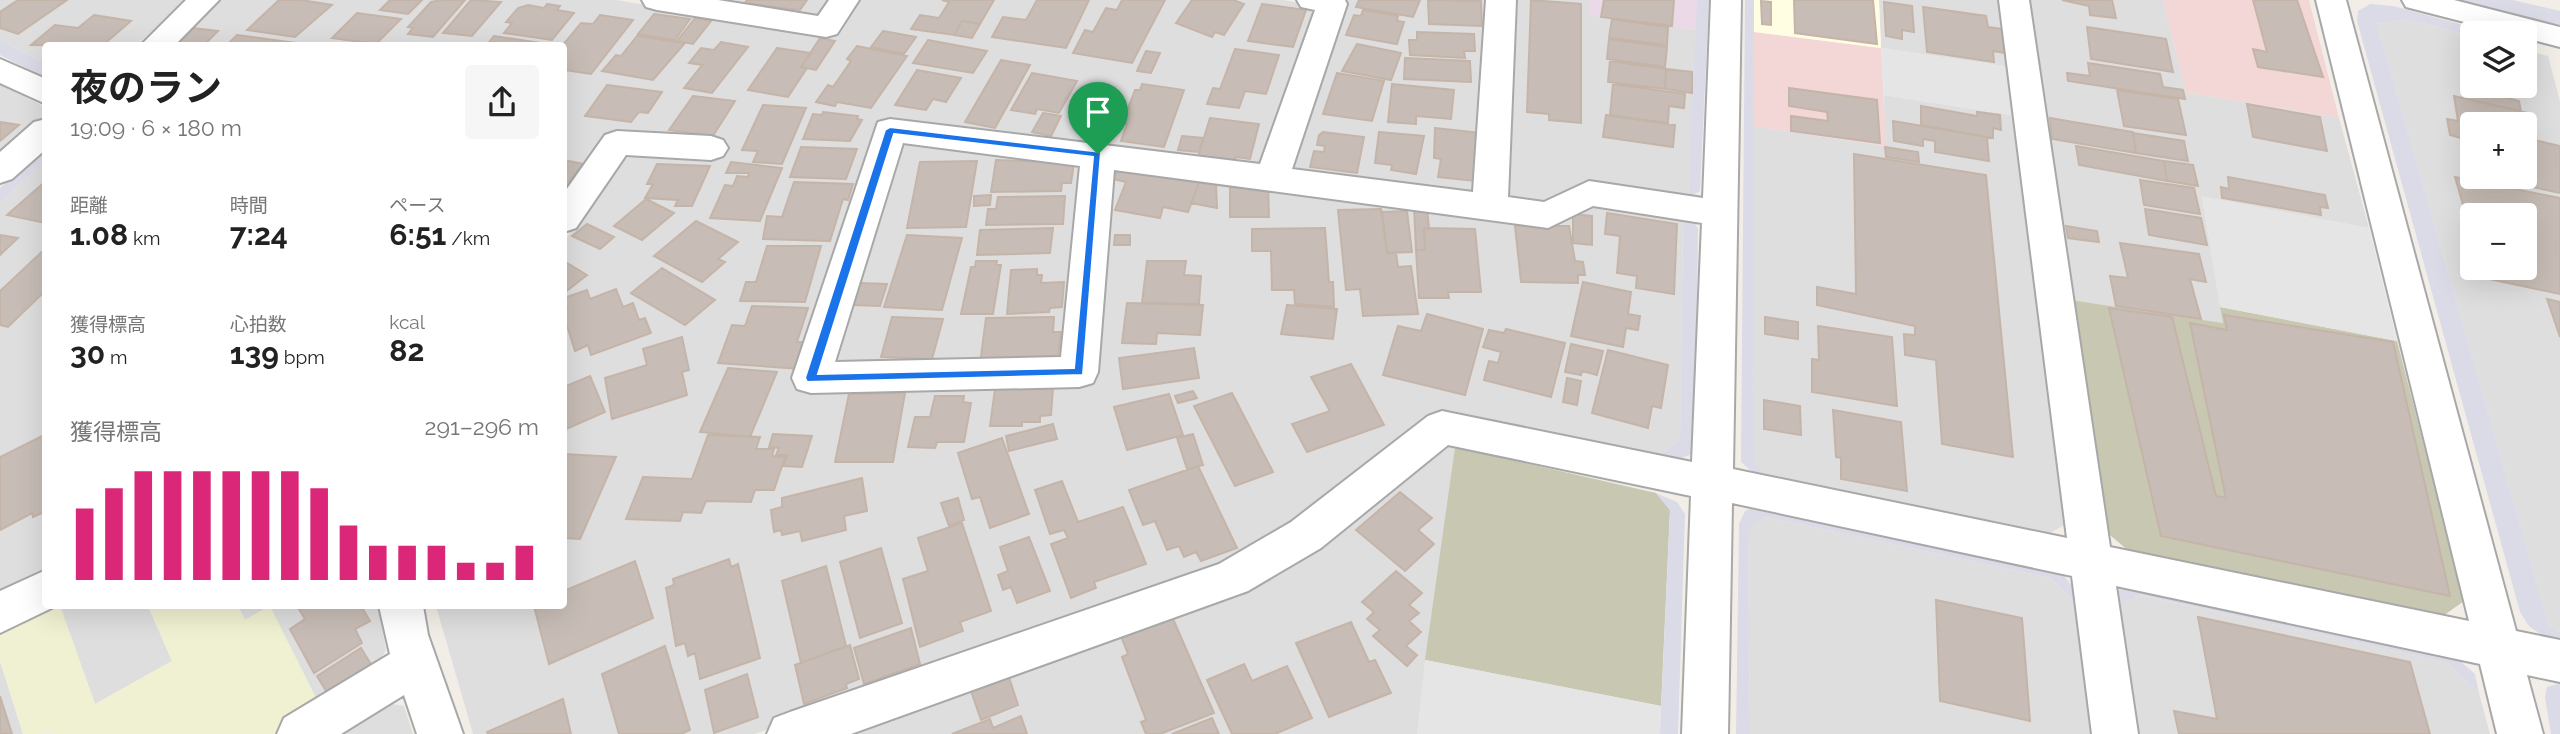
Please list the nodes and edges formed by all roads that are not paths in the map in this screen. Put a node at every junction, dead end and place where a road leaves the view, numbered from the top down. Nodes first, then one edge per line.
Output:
1 (204, 0) edge
2 (657, 0) edge
3 (844, 0) edge
4 (1501, 0) edge
5 (1726, 0) edge
6 (2014, 0) edge
7 (2331, 0) edge
8 (2417, 0) edge
9 (1325, 1) edge
10 (2560, 37) edge
11 (159, 42) edge
12 (0, 70) edge
13 (42, 91) edge
14 (42, 134) edge
15 (711, 148) dead end
16 (1098, 154) junction
17 (0, 171) edge
18 (1272, 178) junction
19 (1490, 206) junction
20 (1720, 213) junction
21 (567, 215) edge
22 (1713, 482) junction
23 (2090, 561) junction
24 (42, 591) edge
25 (402, 609) edge
26 (0, 613) edge
27 (2499, 649) junction
28 (2560, 661) edge
29 (415, 663) junction
30 (300, 734) edge
31 (440, 734) edge
32 (790, 734) edge
33 (1705, 734) edge
34 (2115, 734) edge
35 (2520, 734) edge

1 - 11 street
2 - 3 street
4 - 19 street
5 - 20 street
6 - 23 street
7 - 27 street
8 - 10 street
9 - 18 street
12 - 13 street
14 - 17 street
15 - 21 street
16 - 16 street
16 - 18 street
18 - 19 street
19 - 20 street
20 - 22 street
22 - 23 street
22 - 32 street
22 - 33 street
23 - 27 street
23 - 34 street
24 - 26 street
25 - 29 street
27 - 28 street
27 - 35 street
29 - 30 street
29 - 31 street

